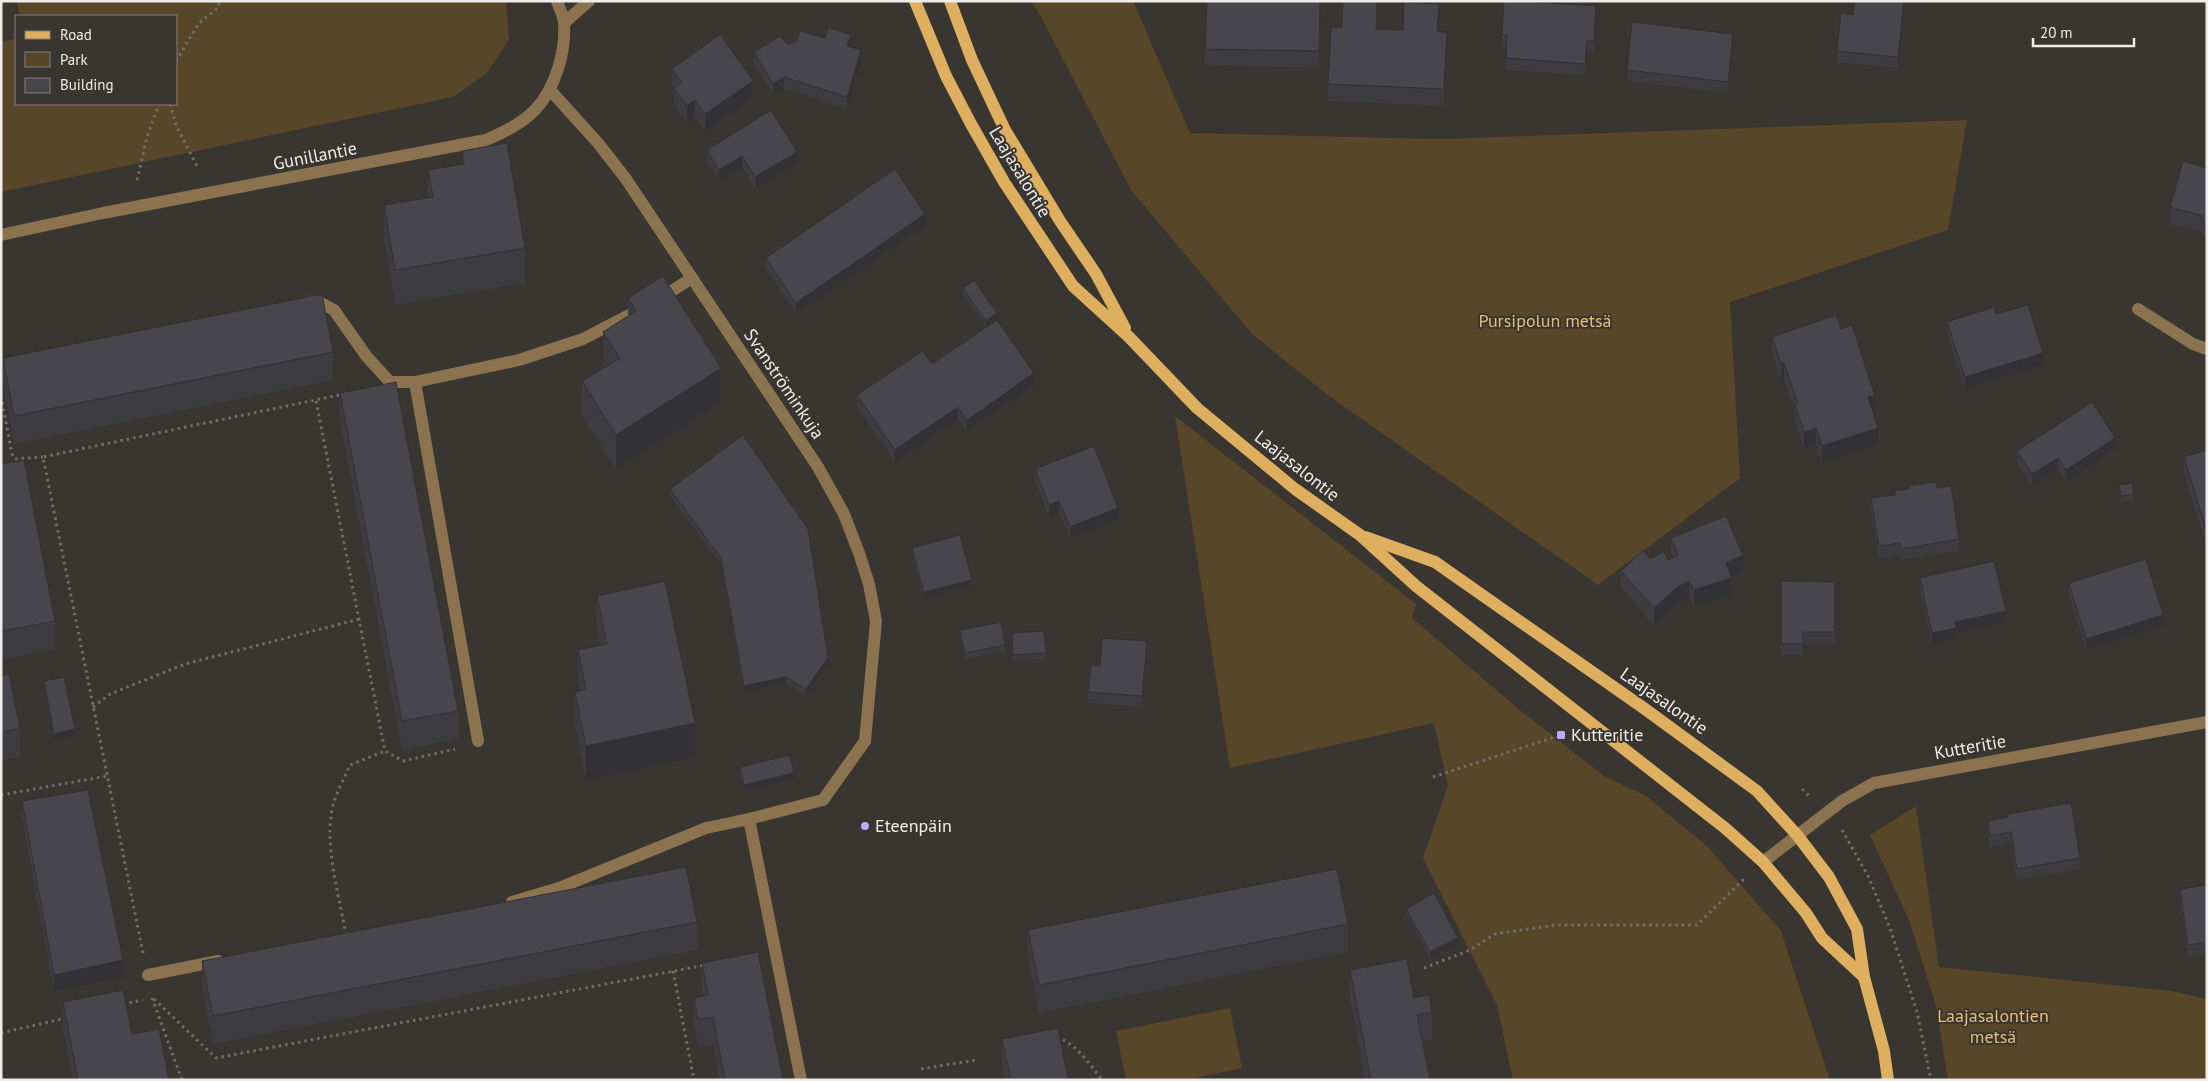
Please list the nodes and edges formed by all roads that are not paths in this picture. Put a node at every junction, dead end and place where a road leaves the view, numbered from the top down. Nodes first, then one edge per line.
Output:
1 (557, 1) edge
2 (589, 1) edge
3 (915, 1) edge
4 (950, 1) edge
5 (564, 23) junction
6 (550, 90) junction
7 (1, 235) edge
8 (692, 278) junction
9 (298, 304) edge
10 (2138, 309) dead end
11 (1130, 337) junction
12 (2207, 349) edge
13 (415, 382) junction
14 (1360, 535) junction
15 (2207, 722) edge
16 (477, 734) road end
17 (749, 819) junction
18 (1797, 835) junction
19 (1763, 862) junction
20 (498, 905) edge
21 (233, 958) edge
22 (148, 975) road end
23 (1864, 977) junction
24 (801, 1080) edge
25 (1888, 1080) edge

1 - 5 street, Gunillantie
2 - 5 street
3 - 11 main road, Laajasalontie
4 - 11 main road, Laajasalontie
5 - 6 street, Gunillantie
6 - 7 street, Gunillantie
6 - 8 street, Svanströminkuja
8 - 13 street
8 - 17 street, Svanströminkuja
9 - 13 street
10 - 12 street
11 - 14 main road, Laajasalontie
13 - 16 street
14 - 18 main road, Laajasalontie
14 - 19 main road, Laajasalontie
15 - 18 street, Kutteritie
17 - 20 street
17 - 24 street
18 - 19 street, Kutteritie
18 - 23 main road, Laajasalontie
19 - 23 main road, Laajasalontie
21 - 22 street
23 - 25 main road, Laajasalontie

